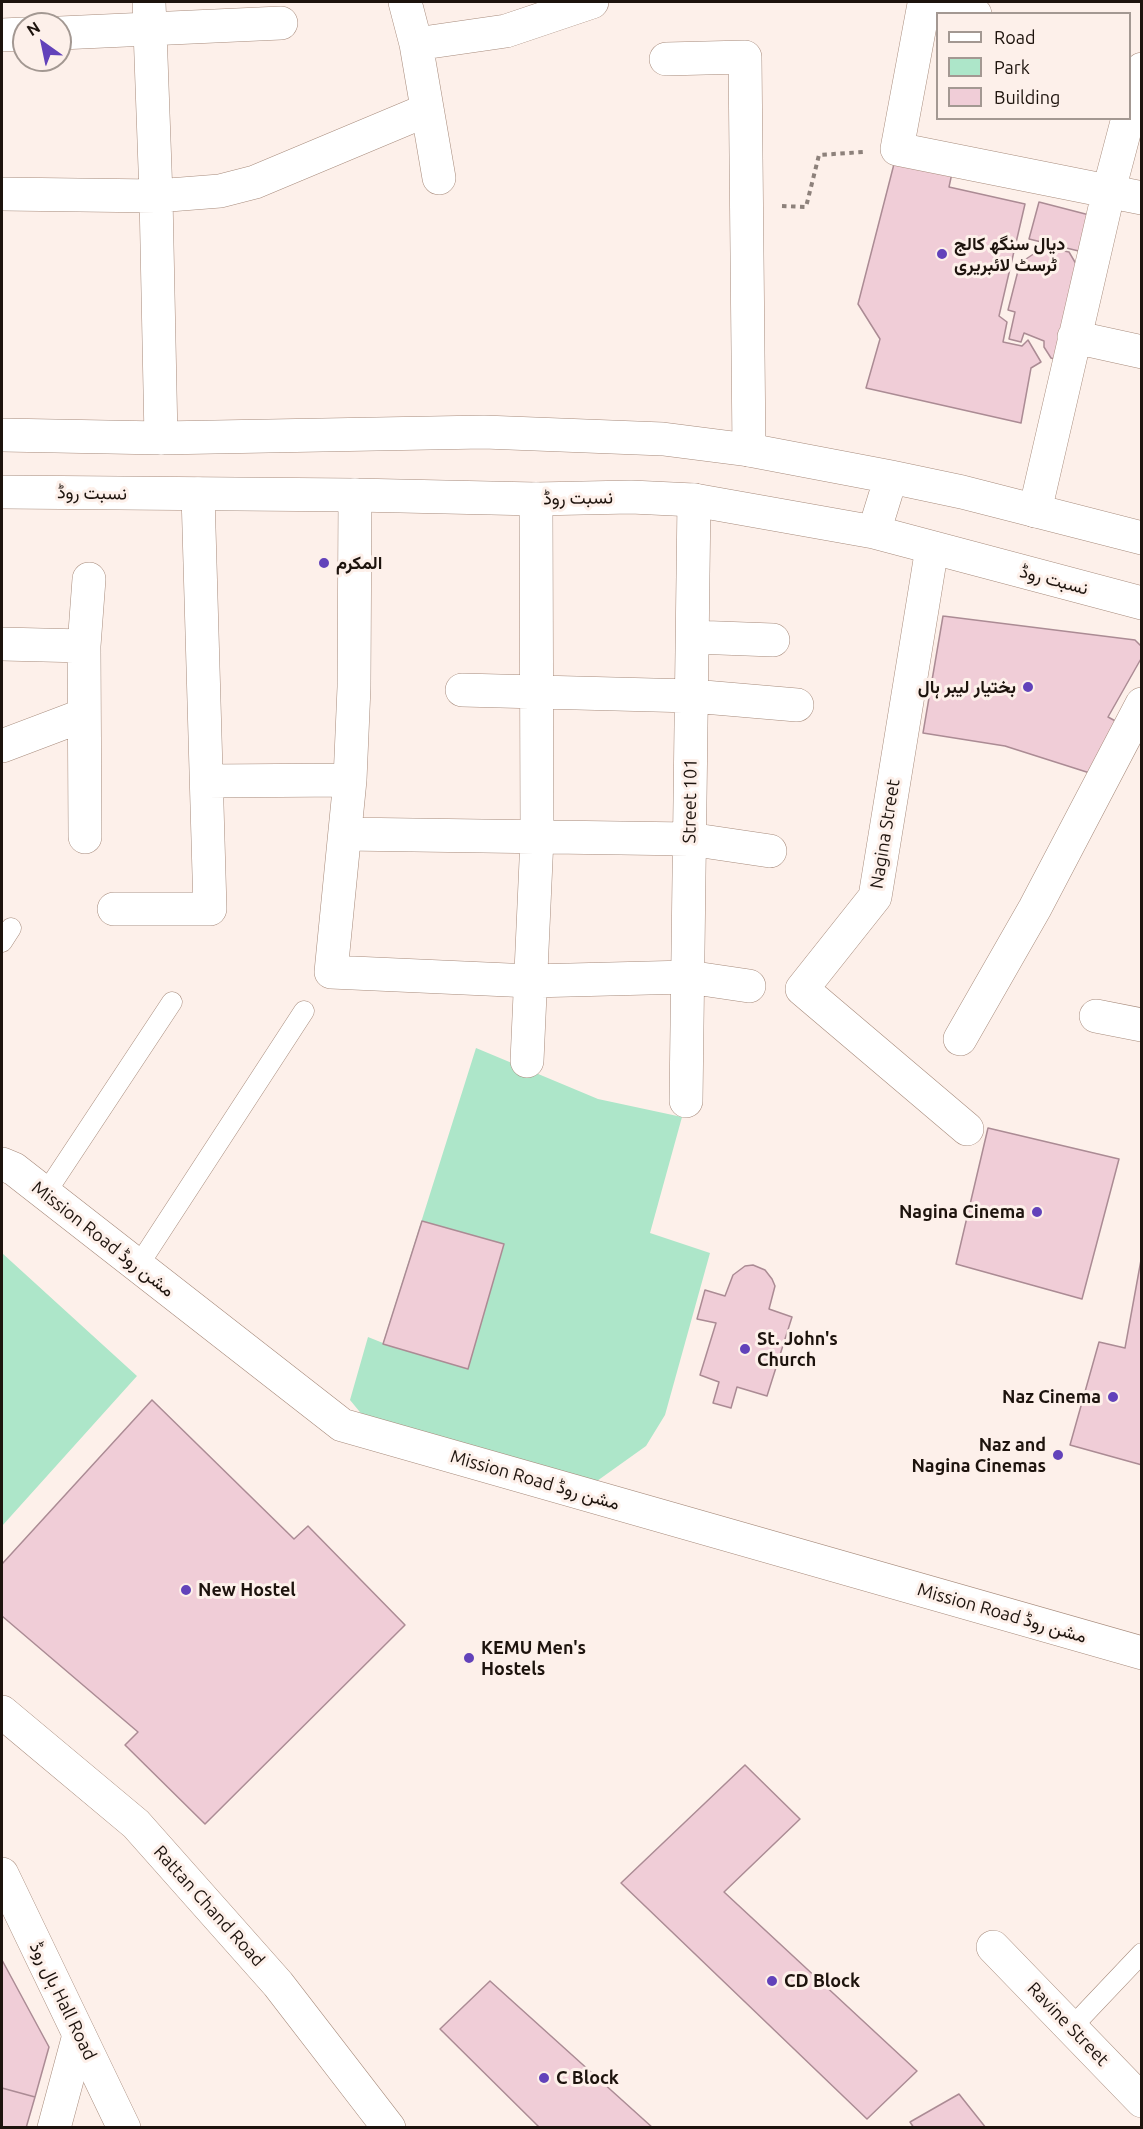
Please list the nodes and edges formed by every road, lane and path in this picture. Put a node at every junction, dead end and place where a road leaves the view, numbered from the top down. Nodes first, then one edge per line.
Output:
1 (405, 2) edge
2 (592, 2) edge
3 (965, 12) edge
4 (149, 16) edge
5 (281, 23) dead end
6 (72, 31) edge
7 (416, 44) junction
8 (666, 59) dead end
9 (1142, 69) edge
10 (427, 110) junction
11 (1131, 110) edge
12 (1127, 120) edge
13 (897, 149) junction
14 (439, 178) dead end
15 (1109, 190) junction
16 (2, 195) edge
17 (156, 196) junction
18 (1142, 198) edge
19 (745, 204) junction
20 (1074, 337) junction
21 (1142, 352) edge
22 (2, 435) edge
23 (161, 438) junction
24 (749, 450) junction
25 (891, 477) junction
26 (2, 492) edge
27 (198, 494) junction
28 (354, 495) junction
29 (536, 499) junction
30 (694, 500) junction
31 (1035, 511) junction
32 (874, 532) junction
33 (1142, 538) edge
34 (932, 548) junction
35 (89, 579) dead end
36 (1142, 603) edge
37 (693, 637) junction
38 (773, 640) dead end
39 (2, 644) edge
40 (84, 646) junction
41 (462, 690) dead end
42 (538, 693) junction
43 (692, 696) junction
44 (1142, 704) edge
45 (797, 705) dead end
46 (84, 715) junction
47 (2, 746) edge
48 (350, 780) junction
49 (207, 781) junction
50 (345, 834) junction
51 (85, 837) dead end
52 (537, 838) junction
53 (690, 839) junction
54 (770, 851) dead end
55 (114, 909) dead end
56 (688, 977) junction
57 (531, 981) junction
58 (749, 986) dead end
59 (172, 1002) dead end
60 (304, 1011) dead end
61 (1096, 1016) dead end
62 (1142, 1024) edge
63 (960, 1039) dead end
64 (527, 1061) dead end
65 (686, 1101) dead end
66 (967, 1129) dead end
67 (2, 1164) edge
68 (45, 1194) junction
69 (138, 1266) junction
70 (1142, 1653) edge
71 (2, 1712) edge
72 (2, 1874) edge
73 (993, 1947) dead end
74 (1142, 1953) edge
75 (1071, 2028) junction
76 (79, 2035) junction
77 (1142, 2101) edge
78 (54, 2127) edge
79 (124, 2127) edge
80 (389, 2127) edge

1 - 7 street
2 - 7 street
3 - 13 street
4 - 5 street
4 - 6 street
4 - 17 street
7 - 10 street
8 - 19 street
9 - 11 street
10 - 14 street
10 - 17 street
12 - 15 street
13 - 15 street
13 - 19 path
15 - 18 street
15 - 20 street
16 - 17 street
17 - 23 street
19 - 24 street
20 - 21 street
20 - 31 street
22 - 23 street
23 - 24 street
24 - 25 street
25 - 31 street
25 - 32 street
26 - 27 street, نسبت روڈ
27 - 28 street, نسبت روڈ
27 - 49 street
28 - 29 street, نسبت روڈ
28 - 48 street
29 - 30 street, نسبت روڈ
29 - 42 street
30 - 32 street, نسبت روڈ
30 - 37 street, Street 101
31 - 33 street
32 - 34 street, نسبت روڈ
34 - 36 street, نسبت روڈ
34 - 66 street, Nagina Street
35 - 40 street
37 - 38 street
37 - 43 street, Street 101
39 - 40 street
40 - 46 street
41 - 42 street
42 - 43 street
42 - 52 street
43 - 45 street
43 - 53 street, Street 101
44 - 63 street
46 - 47 street
46 - 51 street
48 - 49 street
48 - 50 street
49 - 55 street
50 - 52 street
50 - 57 street
52 - 53 street
52 - 57 street
53 - 54 street
53 - 56 street, Street 101
56 - 57 street
56 - 58 street
56 - 65 street, Street 101
57 - 64 street
59 - 68 lane
60 - 69 lane
61 - 62 street
67 - 68 street, Mission Road مشن روڈ
68 - 69 street, Mission Road مشن روڈ
69 - 70 street, Mission Road مشن روڈ
71 - 80 street, Rattan Chand Road
72 - 76 street, ہال روڈ Hall Road
73 - 75 street, Ravine Street
74 - 75 lane
75 - 77 street, Ravine Street
76 - 78 street
76 - 79 street, ہال روڈ Hall Road

